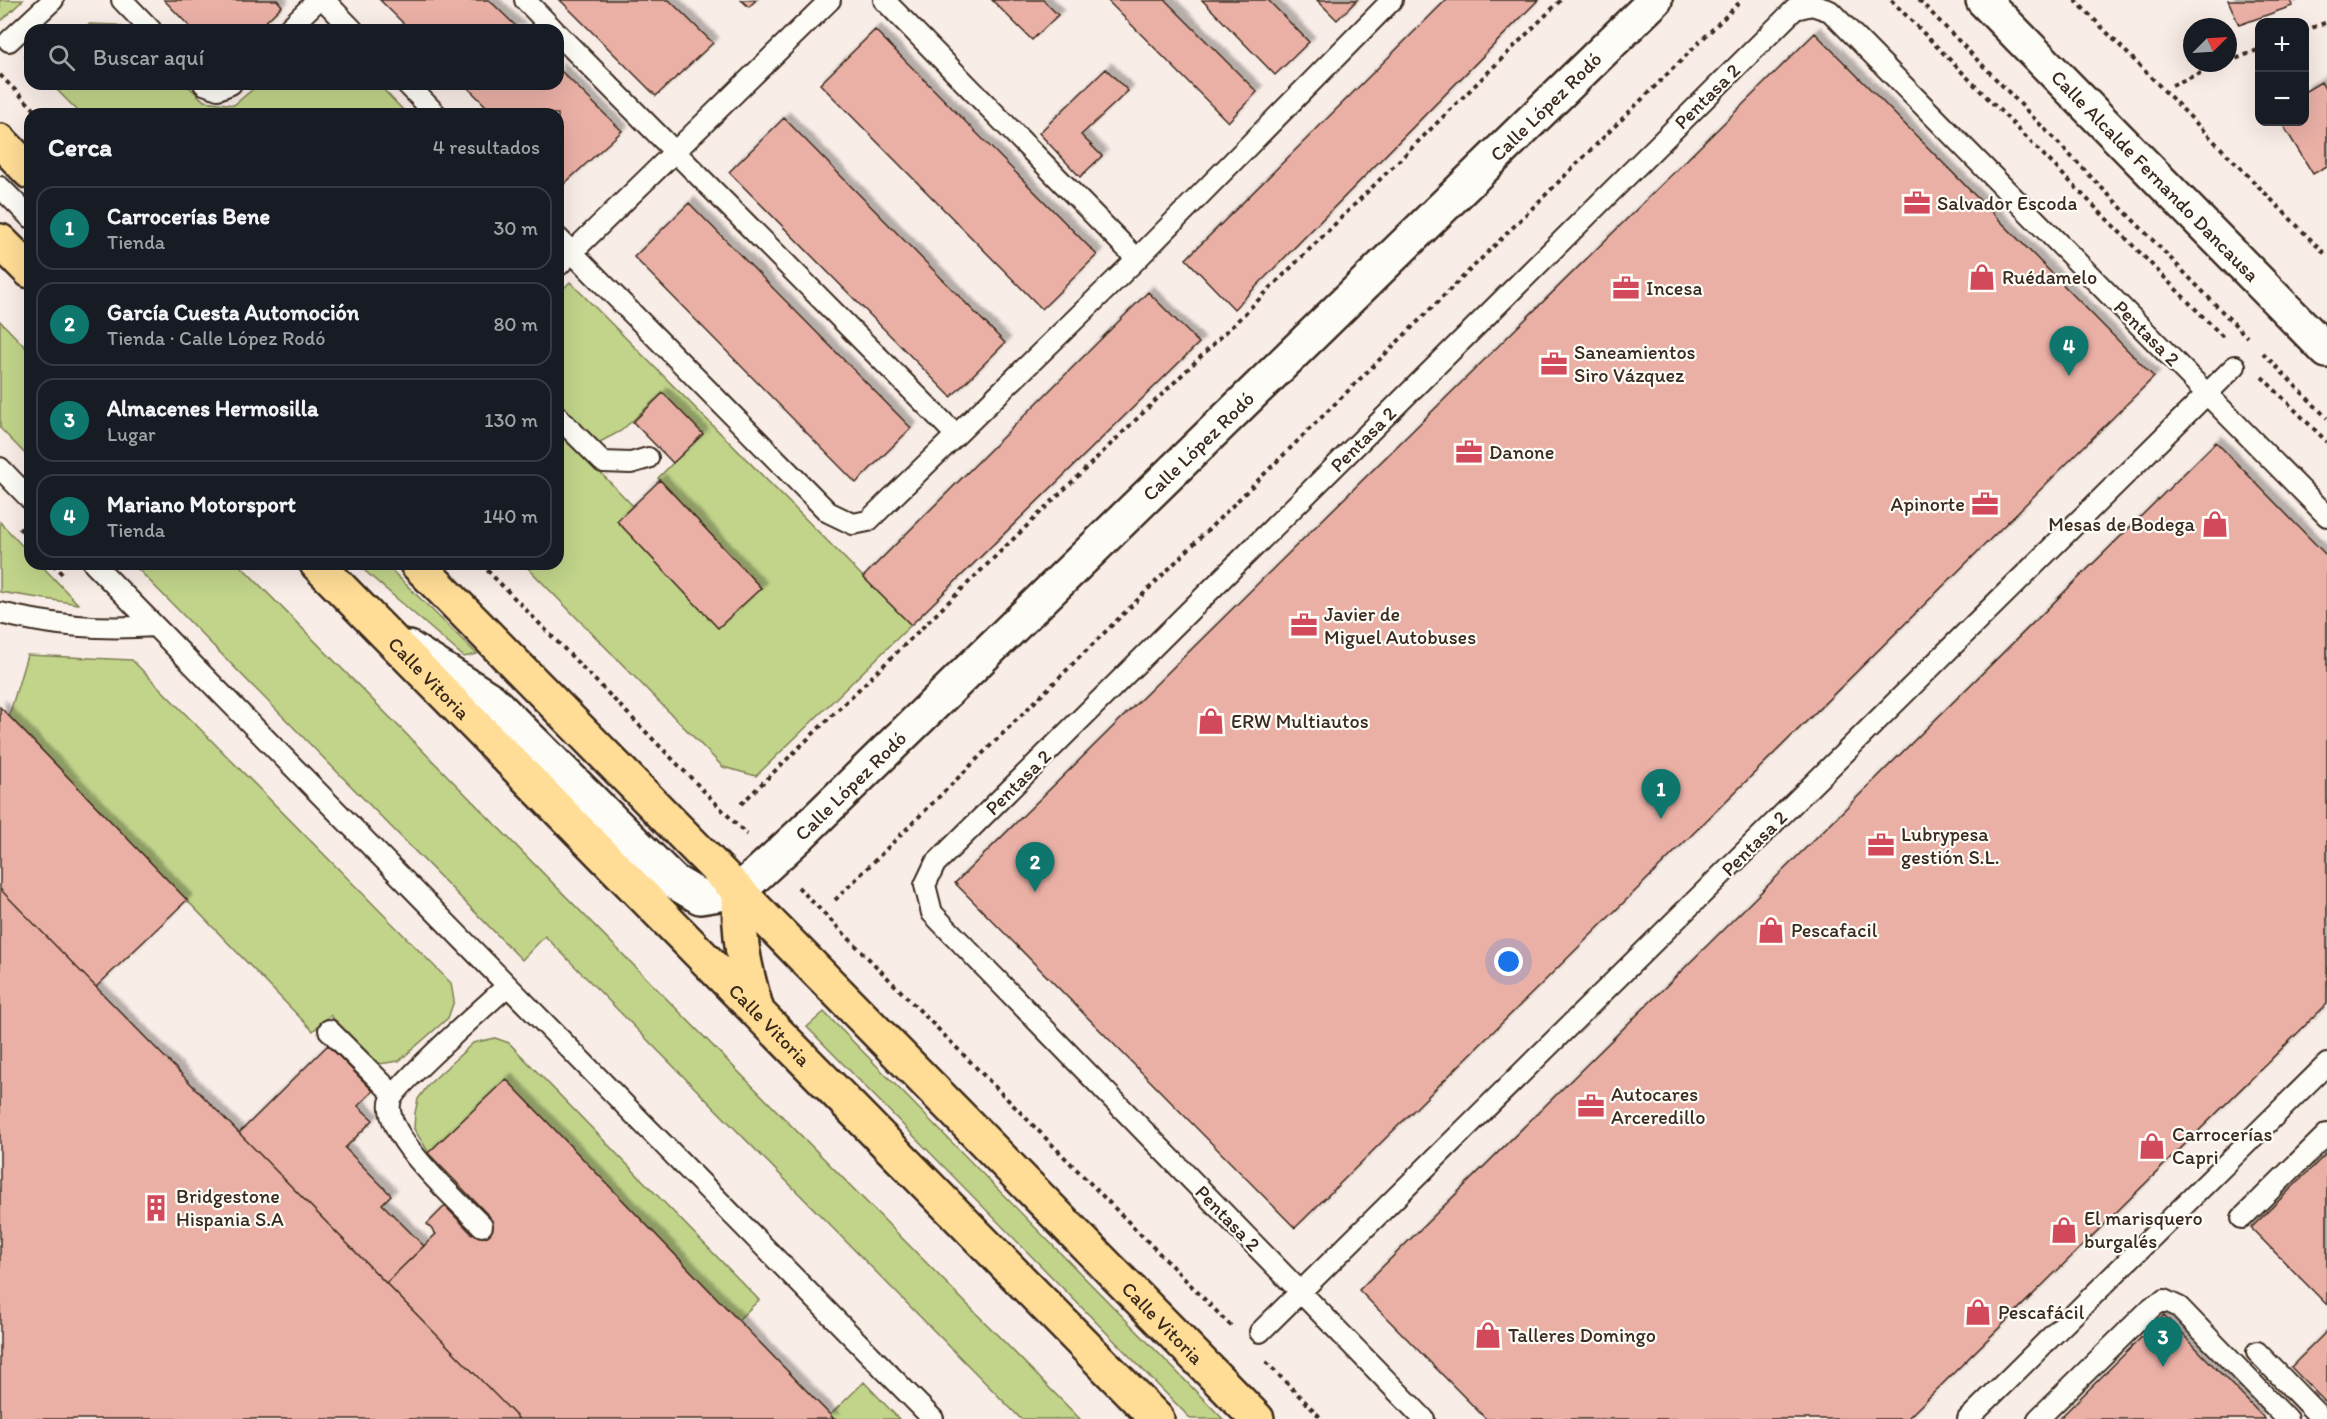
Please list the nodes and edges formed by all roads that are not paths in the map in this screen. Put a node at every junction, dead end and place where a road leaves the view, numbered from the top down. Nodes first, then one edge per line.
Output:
1 (53, 0) edge
2 (122, 0) edge
3 (318, 0) edge
4 (324, 0) edge
5 (525, 0) edge
6 (830, 0) edge
7 (884, 0) edge
8 (1392, 0) edge
9 (1655, 0) edge
10 (1983, 0) edge
11 (27, 24) edge
12 (145, 24) edge
13 (293, 24) edge
14 (347, 24) edge
15 (548, 24) edge
16 (24, 27) edge
17 (564, 40) edge
18 (9, 41) dead end
19 (412, 90) edge
20 (430, 108) edge
21 (0, 141) edge
22 (675, 152) junction
23 (24, 166) edge
24 (0, 187) edge
25 (24, 211) edge
26 (0, 241) edge
27 (564, 244) edge
28 (572, 252) junction
29 (1137, 259) junction
30 (564, 260) edge
31 (24, 266) edge
32 (2327, 351) edge
33 (2235, 366) dead end
34 (2207, 394) junction
35 (564, 423) edge
36 (957, 435) junction
37 (648, 458) dead end
38 (0, 468) edge
39 (24, 493) edge
40 (2327, 516) edge
41 (100, 570) edge
42 (323, 570) edge
43 (423, 570) edge
44 (0, 613) edge
45 (155, 626) junction
46 (382, 631) junction
47 (739, 891) junction
48 (507, 986) junction
49 (757, 1011) junction
50 (329, 1030) dead end
51 (2327, 1064) edge
52 (393, 1094) junction
53 (2327, 1134) edge
54 (2242, 1218) dead end
55 (482, 1226) dead end
56 (1300, 1292) junction
57 (1260, 1332) dead end
58 (2257, 1352) dead end
59 (933, 1419) edge
60 (1157, 1419) edge
61 (1257, 1419) edge
62 (1424, 1419) edge
63 (1968, 1419) edge
64 (2038, 1419) edge
65 (2287, 1419) edge
66 (2322, 1419) edge

1 - 11 lane
2 - 12 lane
3 - 13 lane
4 - 14 lane
5 - 15 lane
6 - 22 lane
7 - 29 lane
8 - 29 lane
9 - 47 street, Calle López Rodó
10 - 32 street, Calle Alcalde Fernando Dancausa
16 - 18 lane
17 - 22 lane
19 - 20 lane
21 - 23 highway
22 - 28 lane
22 - 36 lane
24 - 25 lane
26 - 31 highway
27 - 28 lane
28 - 30 lane
28 - 36 lane
29 - 36 lane
33 - 34 lane, Pentasa 2
34 - 40 lane, Pentasa 2
34 - 56 lane, Pentasa 2
34 - 56 lane, Pentasa 2
35 - 37 lane
38 - 39 lane
41 - 45 lane
42 - 46 highway, Calle Vitoria
43 - 47 highway, Calle Vitoria
44 - 45 lane
45 - 48 lane
46 - 47 street, Calle Vitoria
46 - 49 highway, Calle Vitoria
47 - 49 highway
47 - 61 highway, Calle Vitoria
48 - 52 lane
48 - 59 lane
49 - 60 highway, Calle Vitoria
50 - 52 lane
51 - 63 lane
52 - 55 lane
53 - 54 lane
56 - 57 lane, Pentasa 2
56 - 62 lane, Pentasa 2
58 - 66 lane
64 - 65 lane

